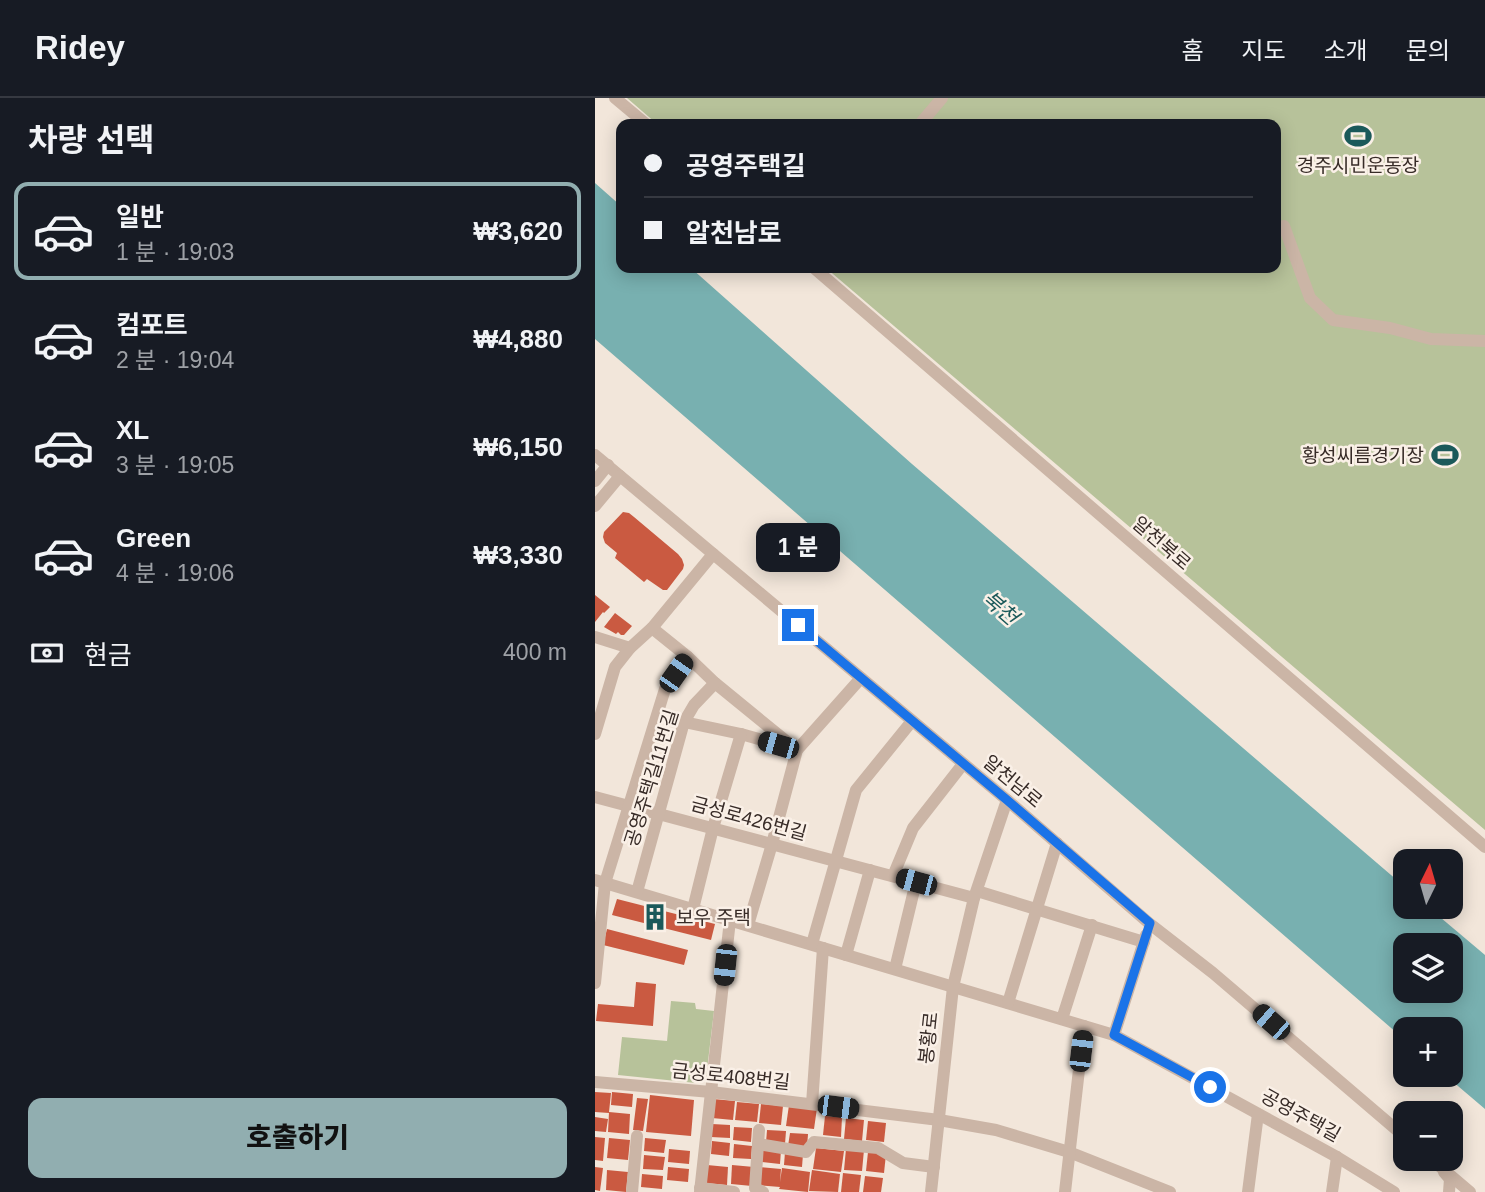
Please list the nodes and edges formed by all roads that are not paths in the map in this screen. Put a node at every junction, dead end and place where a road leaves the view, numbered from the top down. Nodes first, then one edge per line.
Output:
1 (615, 98) edge
2 (942, 98) edge
3 (640, 119) edge
4 (924, 119) edge
5 (1284, 226) dead end
6 (820, 273) edge
7 (1485, 341) edge
8 (595, 454) edge
9 (608, 465) junction
10 (620, 476) junction
11 (595, 481) edge
12 (595, 506) edge
13 (713, 554) junction
14 (652, 628) junction
15 (595, 638) edge
16 (631, 648) junction
17 (688, 657) junction
18 (861, 678) junction
19 (715, 683) junction
20 (912, 721) junction
21 (684, 722) junction
22 (595, 734) edge
23 (741, 734) junction
24 (797, 750) junction
25 (963, 764) junction
26 (595, 797) edge
27 (1007, 800) junction
28 (628, 805) junction
29 (658, 813) junction
30 (713, 828) junction
31 (1057, 843) junction
32 (772, 844) junction
33 (1485, 847) edge
34 (836, 861) junction
35 (870, 870) junction
36 (893, 876) junction
37 (600, 881) edge
38 (916, 882) junction
39 (637, 892) junction
40 (976, 894) junction
41 (1037, 908) junction
42 (693, 909) junction
43 (730, 920) junction
44 (1150, 923) junction
45 (748, 925) junction
46 (1092, 925) junction
47 (1144, 942) junction
48 (817, 946) junction
49 (846, 954) junction
50 (895, 969) junction
51 (595, 983) edge
52 (953, 986) junction
53 (1009, 1003) junction
54 (1062, 1019) junction
55 (1084, 1026) junction
56 (1114, 1035) junction
57 (595, 1082) edge
58 (711, 1092) junction
59 (812, 1104) junction
60 (1258, 1114) junction
61 (939, 1120) junction
62 (1393, 1127) edge
63 (759, 1130) dead end
64 (637, 1136) dead end
65 (758, 1144) junction
66 (1069, 1152) junction
67 (1337, 1157) junction
68 (934, 1167) junction
69 (1443, 1171) edge
70 (1446, 1171) edge
71 (700, 1190) edge
72 (632, 1192) edge
73 (734, 1192) edge
74 (763, 1192) edge
75 (931, 1192) edge
76 (1065, 1192) edge
77 (1170, 1192) edge
78 (1248, 1192) edge
79 (1332, 1192) edge
80 (1394, 1192) edge
81 (1449, 1192) edge
82 (1470, 1192) edge

1 - 3 street
2 - 4 street
5 - 7 street
6 - 33 street, 알천북로
8 - 9 street, 알천남로
9 - 10 street, 알천남로
9 - 11 street
10 - 12 street
10 - 13 street, 알천남로
13 - 14 street
13 - 18 street, 알천남로
14 - 16 street
14 - 17 street
15 - 16 street
16 - 22 street
17 - 19 street
17 - 28 street
18 - 20 street, 알천남로
18 - 24 street
19 - 21 street, 공영주택길11번길
19 - 24 street
20 - 25 street, 알천남로
20 - 34 street
21 - 23 street
21 - 29 street, 공영주택길11번길
23 - 24 street
23 - 30 street
24 - 32 street
25 - 27 street, 알천남로
25 - 36 street
26 - 28 street, 금성로426번길
27 - 31 street, 알천남로
27 - 40 street, 봉황로
28 - 29 street, 금성로426번길
28 - 37 street
29 - 30 street, 금성로426번길
29 - 39 street, 공영주택길11번길
30 - 32 street, 금성로426번길
30 - 42 street
31 - 41 street
31 - 44 street, 알천남로
32 - 34 street, 금성로426번길
32 - 45 street
34 - 35 street, 금성로426번길
34 - 48 street
35 - 36 street, 금성로426번길
35 - 49 street
36 - 38 street, 금성로426번길
37 - 39 street, 공영주택길
37 - 51 street
38 - 40 street, 금성로426번길
38 - 50 street
39 - 42 street, 공영주택길
40 - 41 street
40 - 52 street, 봉황로
41 - 46 street
41 - 53 street
42 - 43 street, 공영주택길
43 - 45 street, 공영주택길
43 - 58 street
44 - 47 street
44 - 62 street, 알천남로
45 - 48 street, 공영주택길
46 - 47 street
46 - 54 street
47 - 56 street
48 - 49 street, 공영주택길
48 - 59 street
49 - 50 street, 공영주택길
50 - 52 street, 공영주택길
52 - 53 street, 공영주택길
52 - 61 street, 봉황로
53 - 54 street, 공영주택길
54 - 55 street, 공영주택길
55 - 56 street, 공영주택길
55 - 66 street
56 - 60 street, 공영주택길
57 - 58 street, 금성로408번길
58 - 59 street, 금성로408번길
58 - 71 street
59 - 61 street, 금성로408번길
60 - 67 street, 공영주택길
60 - 78 street
61 - 66 street, 금성로408번길
61 - 68 street, 봉황로
63 - 65 street
64 - 72 street
65 - 68 street
65 - 74 street
66 - 76 street
66 - 77 street, 금성로408번길
67 - 79 street
67 - 80 street, 공영주택길
68 - 75 street, 봉황로
69 - 81 street
70 - 82 street
71 - 73 street

